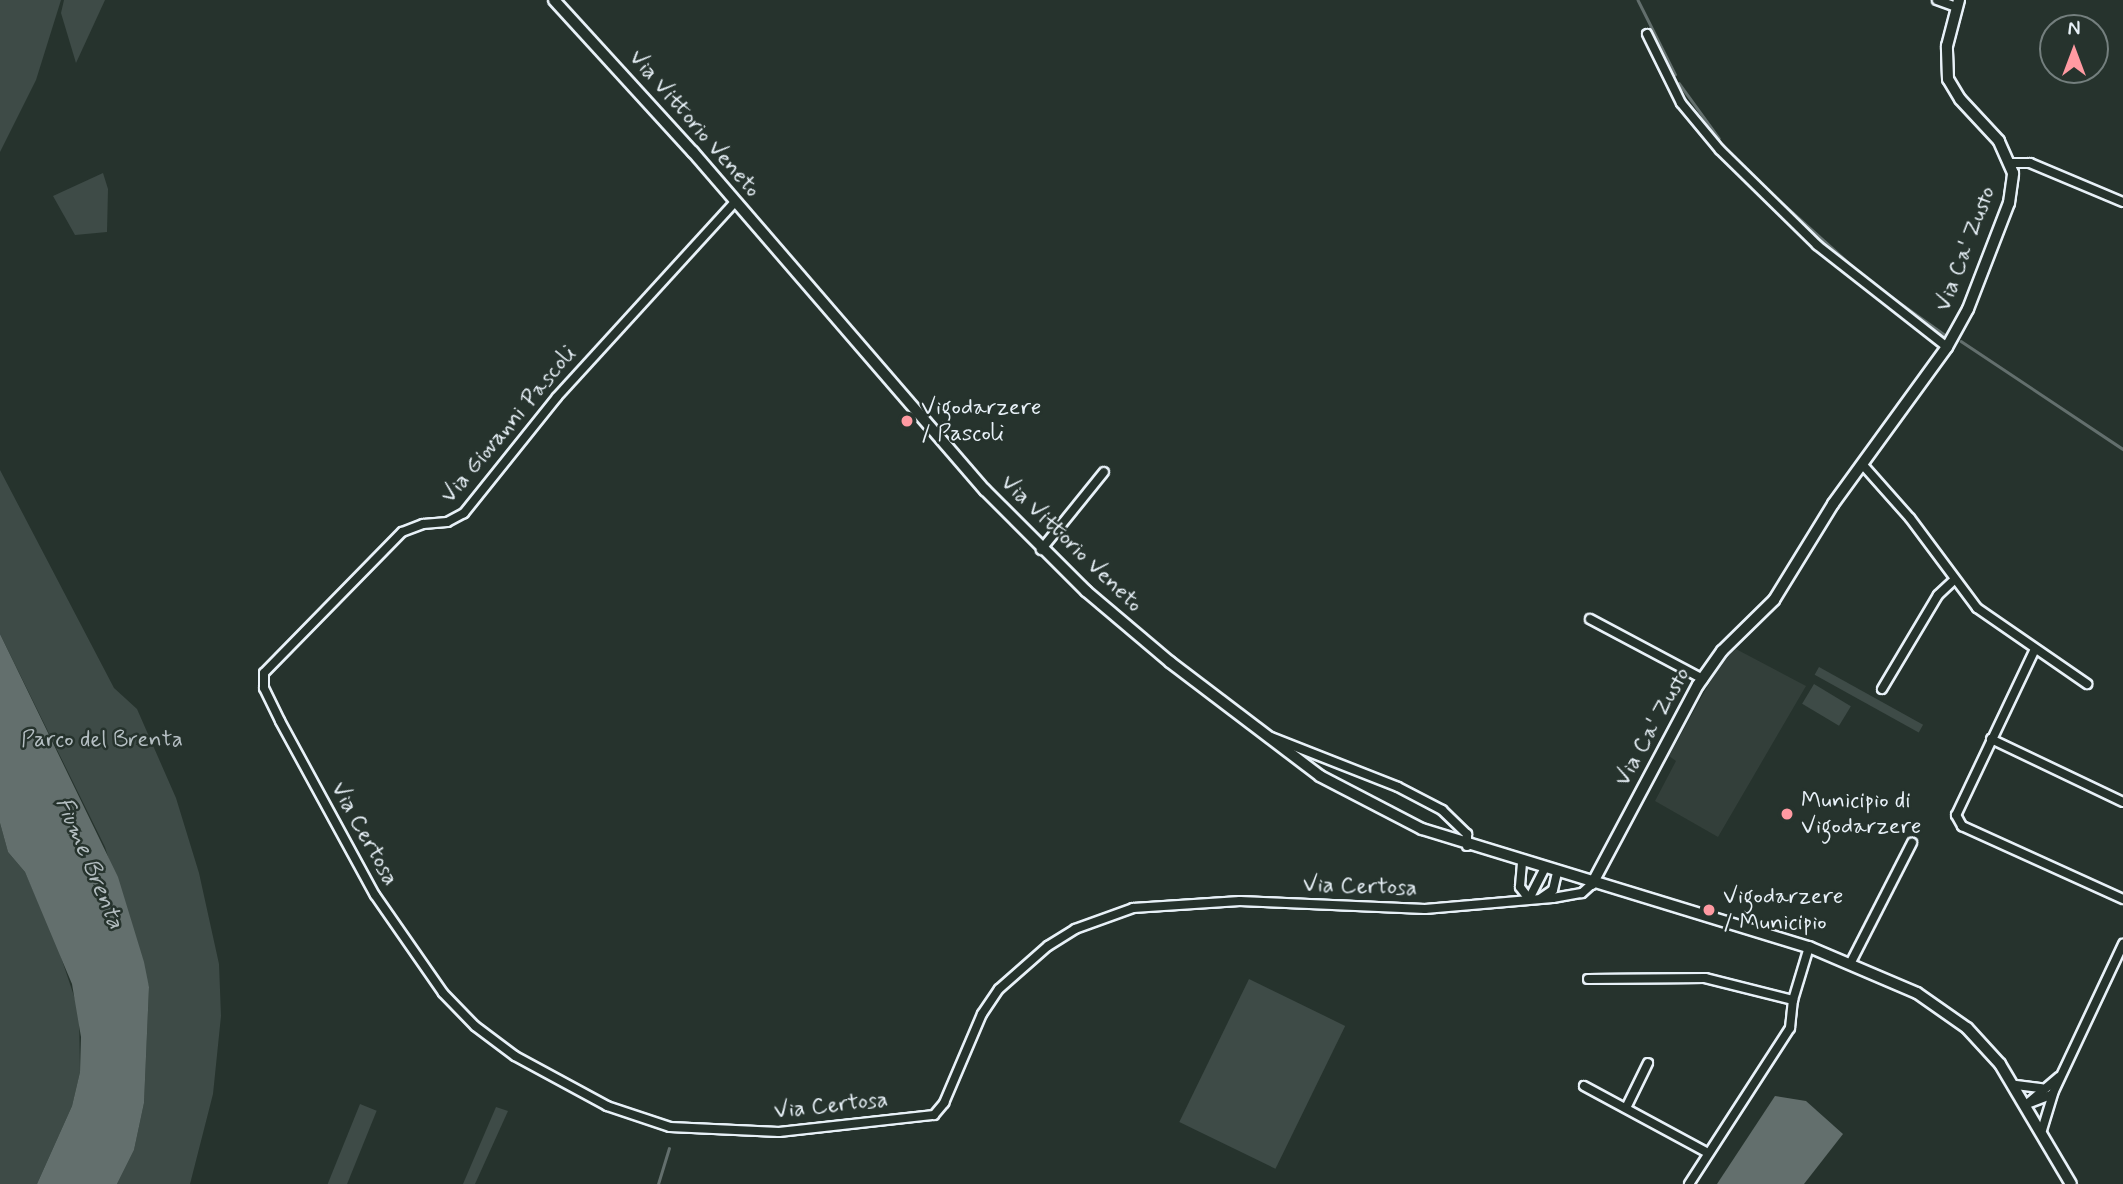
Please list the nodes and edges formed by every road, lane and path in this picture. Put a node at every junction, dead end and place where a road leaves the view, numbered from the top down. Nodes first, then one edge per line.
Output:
1 (554, 0) edge
2 (1937, 0) edge
3 (1958, 3) edge
4 (1647, 34) dead end
5 (2011, 163) junction
6 (735, 202) junction
7 (2123, 202) edge
8 (1947, 347) junction
9 (1862, 464) junction
10 (1104, 472) dead end
11 (1041, 550) junction
12 (1953, 581) junction
13 (1590, 620) dead end
14 (2035, 649) junction
15 (264, 673) joint
16 (1703, 679) junction
17 (2087, 684) dead end
18 (1882, 689) dead end
19 (1268, 737) junction
20 (1991, 739) junction
21 (2123, 802) edge
22 (1912, 843) dead end
23 (1467, 846) junction
24 (1522, 863) junction
25 (1544, 869) junction
26 (1557, 873) junction
27 (1592, 884) junction
28 (1541, 898) junction
29 (1529, 899) junction
30 (2123, 899) edge
31 (2123, 944) edge
32 (1809, 947) junction
33 (1851, 962) junction
34 (1588, 979) dead end
35 (1793, 1000) junction
36 (1648, 1063) dead end
37 (2061, 1075) junction
38 (2016, 1085) junction
39 (1584, 1086) dead end
40 (2042, 1088) junction
41 (2053, 1093) junction
42 (2027, 1104) junction
43 (1626, 1108) junction
44 (2042, 1130) junction
45 (1708, 1153) junction
46 (1689, 1184) edge
47 (2071, 1184) edge

1 - 6 main road, Via Vittorio Veneto
2 - 3 street
3 - 5 main road, Via Ca' Zusto
4 - 8 street
5 - 7 street
5 - 8 main road, Via Ca' Zusto
6 - 11 main road, Via Vittorio Veneto
6 - 15 street, Via Giovanni Pascoli
8 - 9 main road, Via Ca' Zusto
9 - 12 street
9 - 16 main road, Via Ca' Zusto
10 - 11 street
11 - 19 main road, Via Vittorio Veneto
12 - 14 street
12 - 18 street
13 - 16 street
14 - 17 street
14 - 20 street
15 - 29 street, Via Certosa
16 - 27 main road, Via Ca' Zusto
19 - 23 main road, Via Vittorio Veneto
19 - 23 street
20 - 21 street
20 - 30 street
22 - 33 street
23 - 24 main road, Via Vittorio Veneto
24 - 25 main road, Via Vittorio Veneto
24 - 29 street
25 - 26 main road, Via Vittorio Veneto
25 - 29 street
26 - 27 main road, Via Vittorio Veneto
26 - 28 street
27 - 28 street, Via Certosa
27 - 32 main road, Via Vittorio Veneto
28 - 29 street, Via Certosa
31 - 37 street
32 - 33 main road, Via Vittorio Veneto
32 - 35 street
33 - 38 main road, Via Vittorio Veneto
34 - 35 street
35 - 45 street
36 - 43 street
37 - 40 street
37 - 41 street
38 - 40 street
38 - 42 main road, Via Vittorio Veneto
39 - 43 street
40 - 42 street
41 - 42 street
41 - 44 street
42 - 44 main road, Via Vittorio Veneto
43 - 45 street
44 - 47 main road, Via Vittorio Veneto
45 - 46 street

